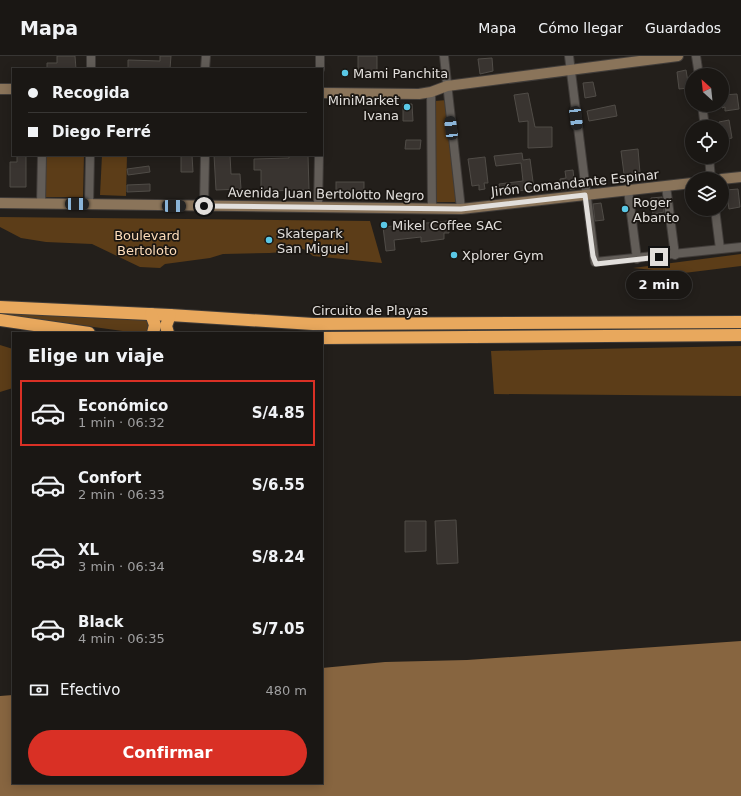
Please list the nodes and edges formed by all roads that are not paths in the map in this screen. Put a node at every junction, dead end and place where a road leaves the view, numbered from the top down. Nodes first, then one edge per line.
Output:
1 (91, 56) edge
2 (206, 56) edge
3 (320, 56) edge
4 (444, 56) edge
5 (569, 56) edge
6 (678, 56) edge
7 (696, 56) edge
8 (91, 68) edge
9 (205, 68) edge
10 (320, 68) edge
11 (698, 68) edge
12 (570, 71) junction
13 (447, 86) junction
14 (0, 89) edge
15 (12, 90) edge
16 (431, 92) junction
17 (323, 93) edge
18 (42, 156) edge
19 (90, 156) edge
20 (205, 156) edge
21 (319, 156) edge
22 (741, 177) edge
23 (729, 178) edge
24 (685, 184) edge
25 (666, 186) junction
26 (628, 190) junction
27 (585, 195) junction
28 (0, 203) edge
29 (41, 204) junction
30 (89, 205) junction
31 (204, 206) junction
32 (318, 206) junction
33 (432, 209) junction
34 (461, 209) junction
35 (716, 216) edge
36 (741, 247) edge
37 (720, 249) junction
38 (675, 255) junction
39 (637, 259) junction
40 (0, 307) edge
41 (151, 314) junction
42 (170, 315) junction
43 (0, 320) edge
44 (741, 322) edge
45 (82, 332) edge
46 (153, 332) edge
47 (168, 332) edge
48 (741, 335) edge
49 (323, 338) edge

1 - 8 street
2 - 9 street
3 - 10 street
4 - 13 street
5 - 12 street
6 - 12 main road
7 - 11 street
12 - 13 main road
12 - 27 street
13 - 16 main road
13 - 34 street
14 - 15 main road
16 - 17 main road
16 - 33 street
18 - 29 street
19 - 30 street
20 - 31 street
21 - 32 street
22 - 23 main road
24 - 25 main road, Jirón Comandante Espinar
25 - 26 main road, Jirón Comandante Espinar
25 - 38 street
26 - 27 main road, Jirón Comandante Espinar
26 - 39 street
27 - 34 main road, Jirón Comandante Espinar
27 - 39 street
28 - 29 main road, Avenida Juan Bertolotto Negro
29 - 30 main road, Avenida Juan Bertolotto Negro
30 - 31 main road, Avenida Juan Bertolotto Negro
31 - 32 main road, Avenida Juan Bertolotto Negro
32 - 33 main road, Avenida Juan Bertolotto Negro
33 - 34 main road, Avenida Juan Bertolotto Negro
35 - 37 street
36 - 37 street
37 - 38 street
38 - 39 street
40 - 41 highway, Circuito de Playas
41 - 42 highway, Circuito de Playas
41 - 46 highway
42 - 44 highway, Circuito de Playas
42 - 47 highway
43 - 45 highway
48 - 49 highway, Circuito de Playas

